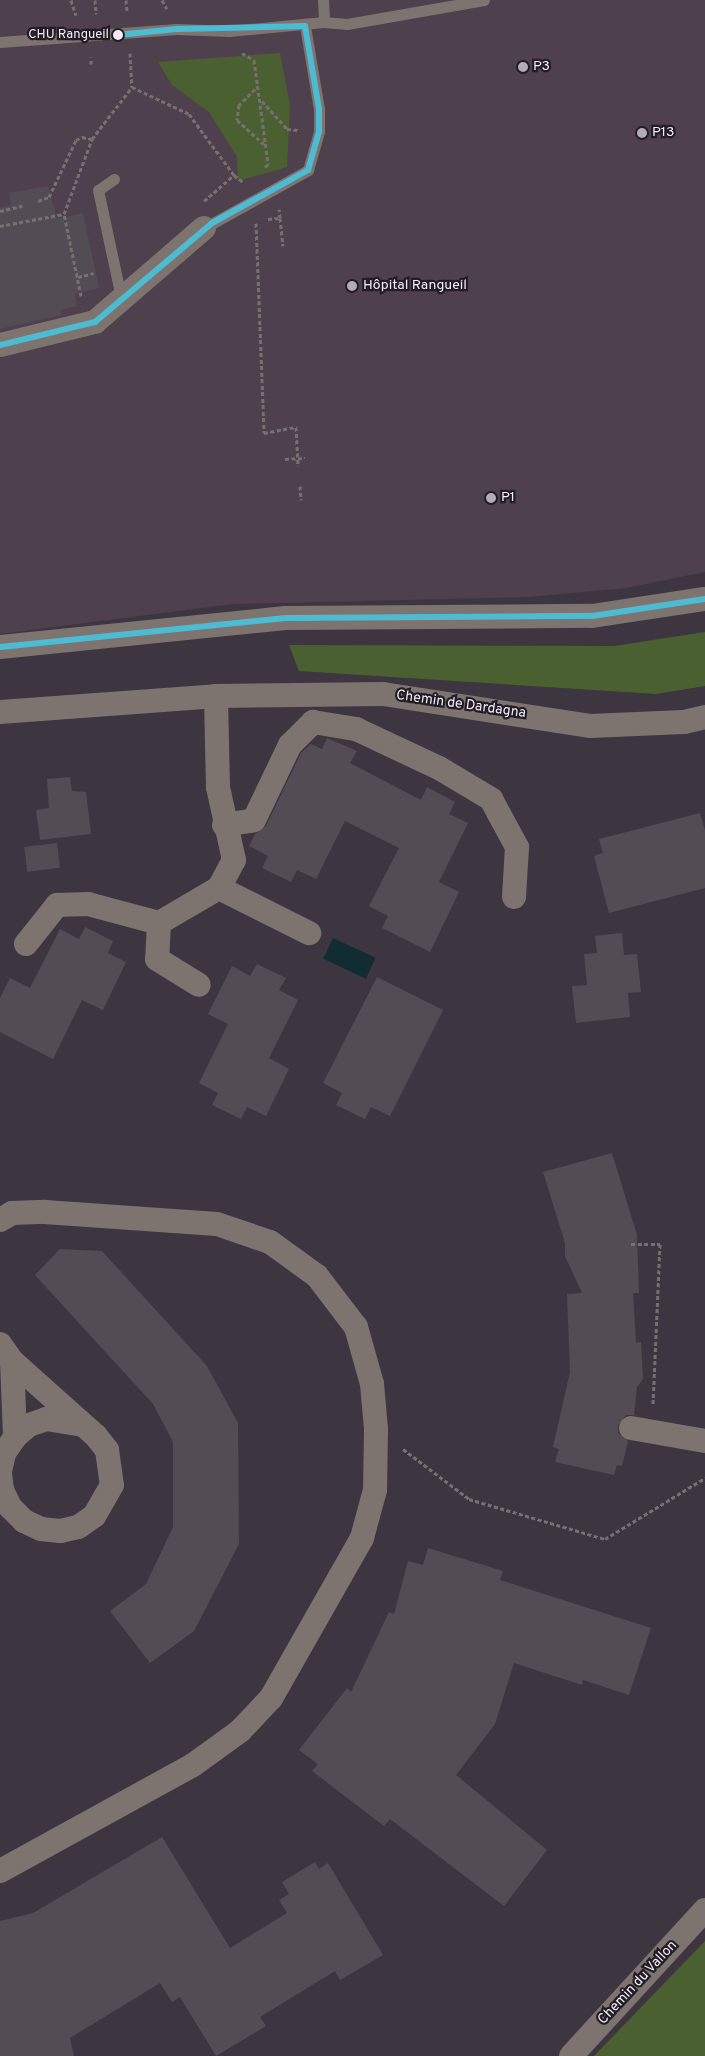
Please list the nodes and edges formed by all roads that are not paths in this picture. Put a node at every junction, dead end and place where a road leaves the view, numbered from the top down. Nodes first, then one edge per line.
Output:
1 (323, 0) edge
2 (484, 0) edge
3 (324, 22) junction
4 (306, 26) junction
5 (0, 42) edge
6 (114, 179) dead end
7 (204, 228) joint
8 (121, 297) junction
9 (0, 345) edge
10 (705, 599) edge
11 (0, 647) edge
12 (216, 696) junction
13 (0, 712) edge
14 (705, 717) edge
15 (224, 824) junction
16 (219, 888) junction
17 (514, 897) dead end
18 (159, 923) junction
19 (309, 933) dead end
20 (26, 944) dead end
21 (198, 985) dead end
22 (0, 1220) edge
23 (6, 1352) edge
24 (82, 1425) junction
25 (631, 1428) dead end
26 (15, 1437) junction
27 (705, 1441) edge
28 (0, 1472) edge
29 (0, 1870) edge
30 (705, 1910) edge
31 (571, 2056) edge

1 - 3 lane
2 - 3 lane
3 - 4 lane
4 - 5 lane
4 - 7 lane
6 - 8 lane
7 - 8 street
8 - 9 street
10 - 11 street
12 - 13 street, Chemin de Dardagna
12 - 14 street, Chemin de Dardagna
12 - 15 street
15 - 16 street
15 - 17 street
16 - 18 street
16 - 19 street
18 - 20 street
18 - 21 street
22 - 29 street
23 - 24 street
23 - 26 street
24 - 26 street
24 - 28 street
25 - 27 street
26 - 28 street
30 - 31 street, Chemin du Vallon

